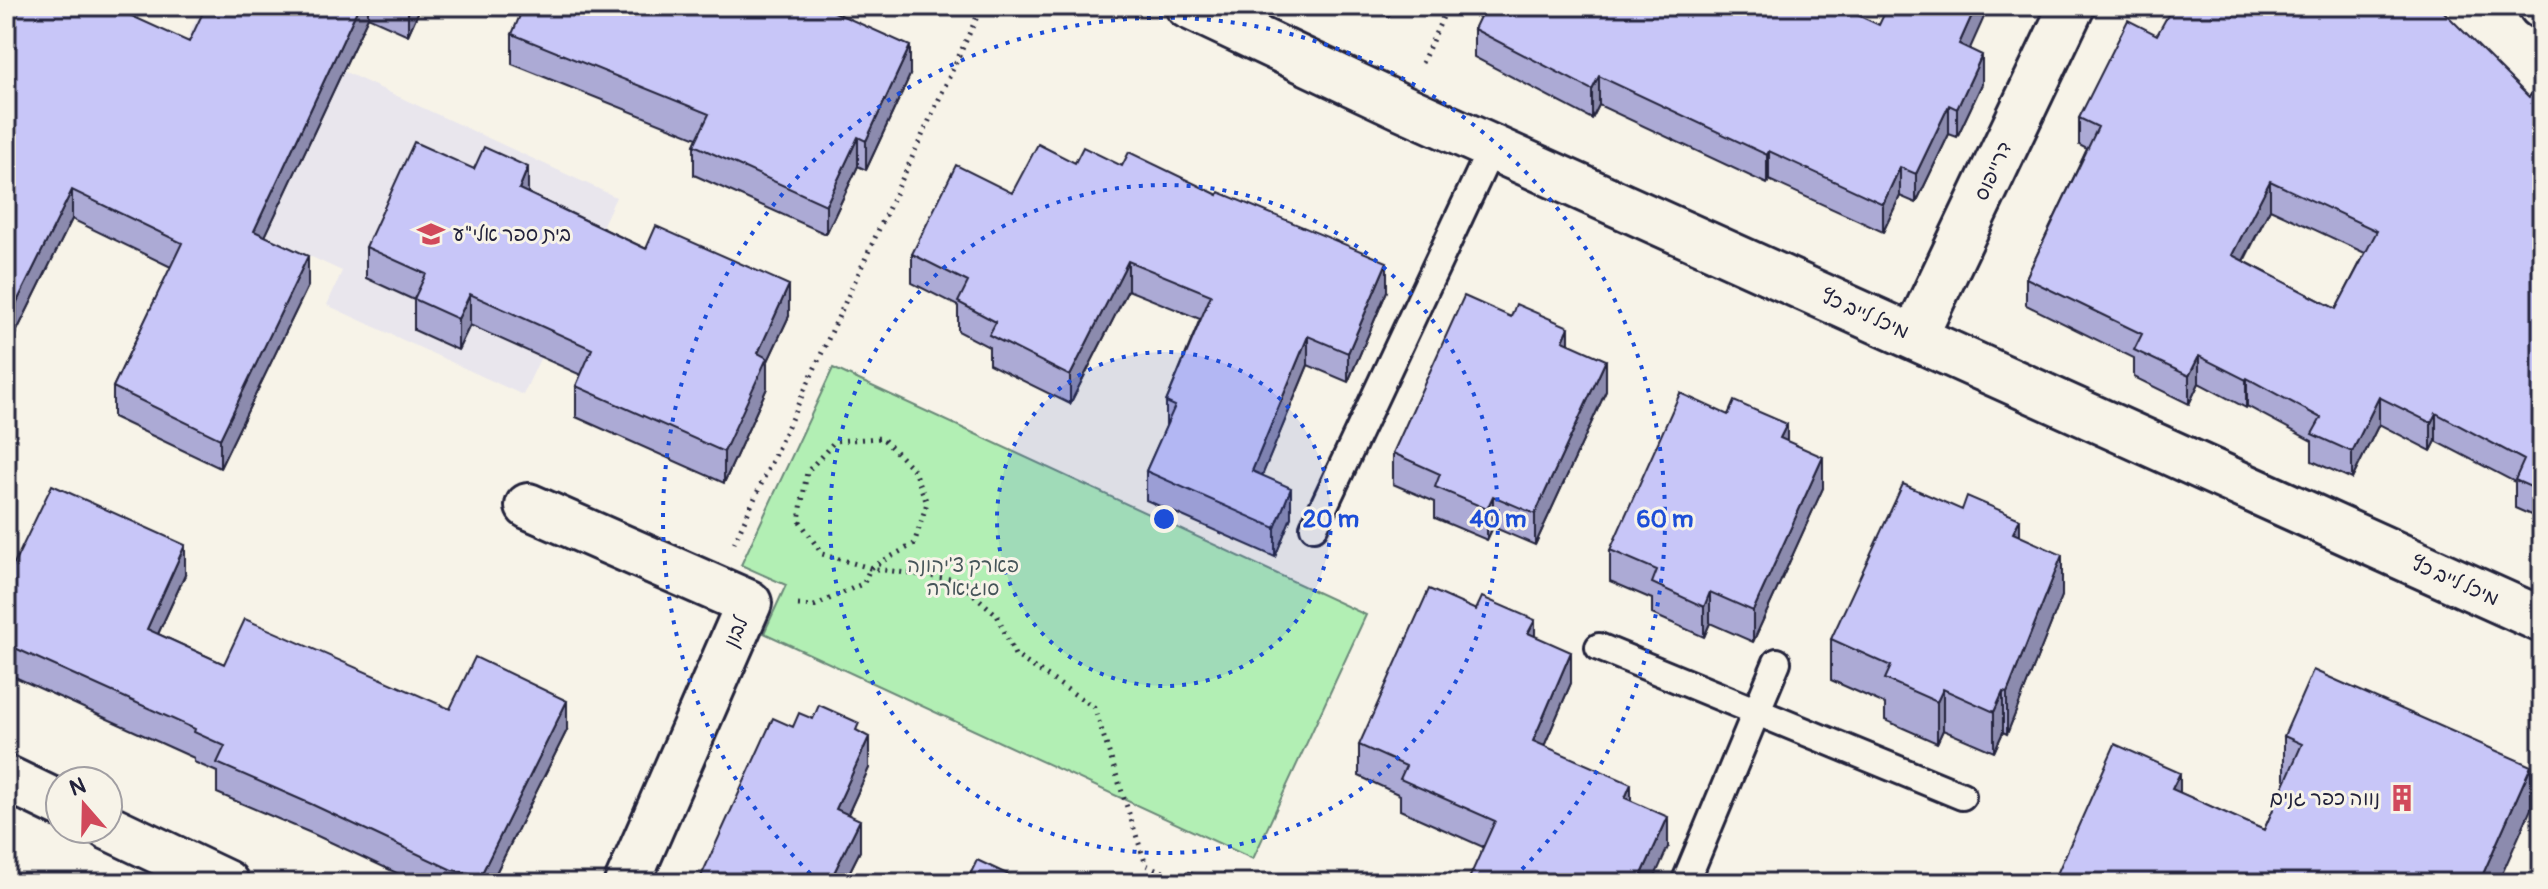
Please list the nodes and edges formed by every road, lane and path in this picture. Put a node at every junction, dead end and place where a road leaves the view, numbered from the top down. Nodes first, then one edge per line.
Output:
1 (982, 6) edge
2 (1188, 6) edge
3 (1448, 6) edge
4 (2072, 6) edge
5 (1402, 107) junction
6 (1492, 147) junction
7 (1915, 336) junction
8 (528, 506) dead end
9 (1314, 527) dead end
10 (870, 568) junction
11 (731, 595) junction
12 (2542, 620) edge
13 (1599, 647) dead end
14 (1777, 662) dead end
15 (1757, 710) junction
16 (6, 778) edge
17 (44, 796) edge
18 (1962, 796) dead end
19 (124, 835) edge
20 (219, 881) edge
21 (627, 883) edge
22 (1190, 883) edge
23 (1685, 883) edge

1 - 11 path
2 - 5 street, מיכל לייב כץ
3 - 5 path
4 - 7 street, דרייפוס
5 - 6 street, מיכל לייב כץ
6 - 7 street, מיכל לייב כץ
6 - 9 lane
7 - 12 street, מיכל לייב כץ
8 - 11 street
10 - 10 path
10 - 11 path
10 - 22 path
11 - 21 street, לבון
13 - 15 lane
14 - 15 lane
15 - 18 lane
15 - 23 lane
16 - 17 street
19 - 20 street

